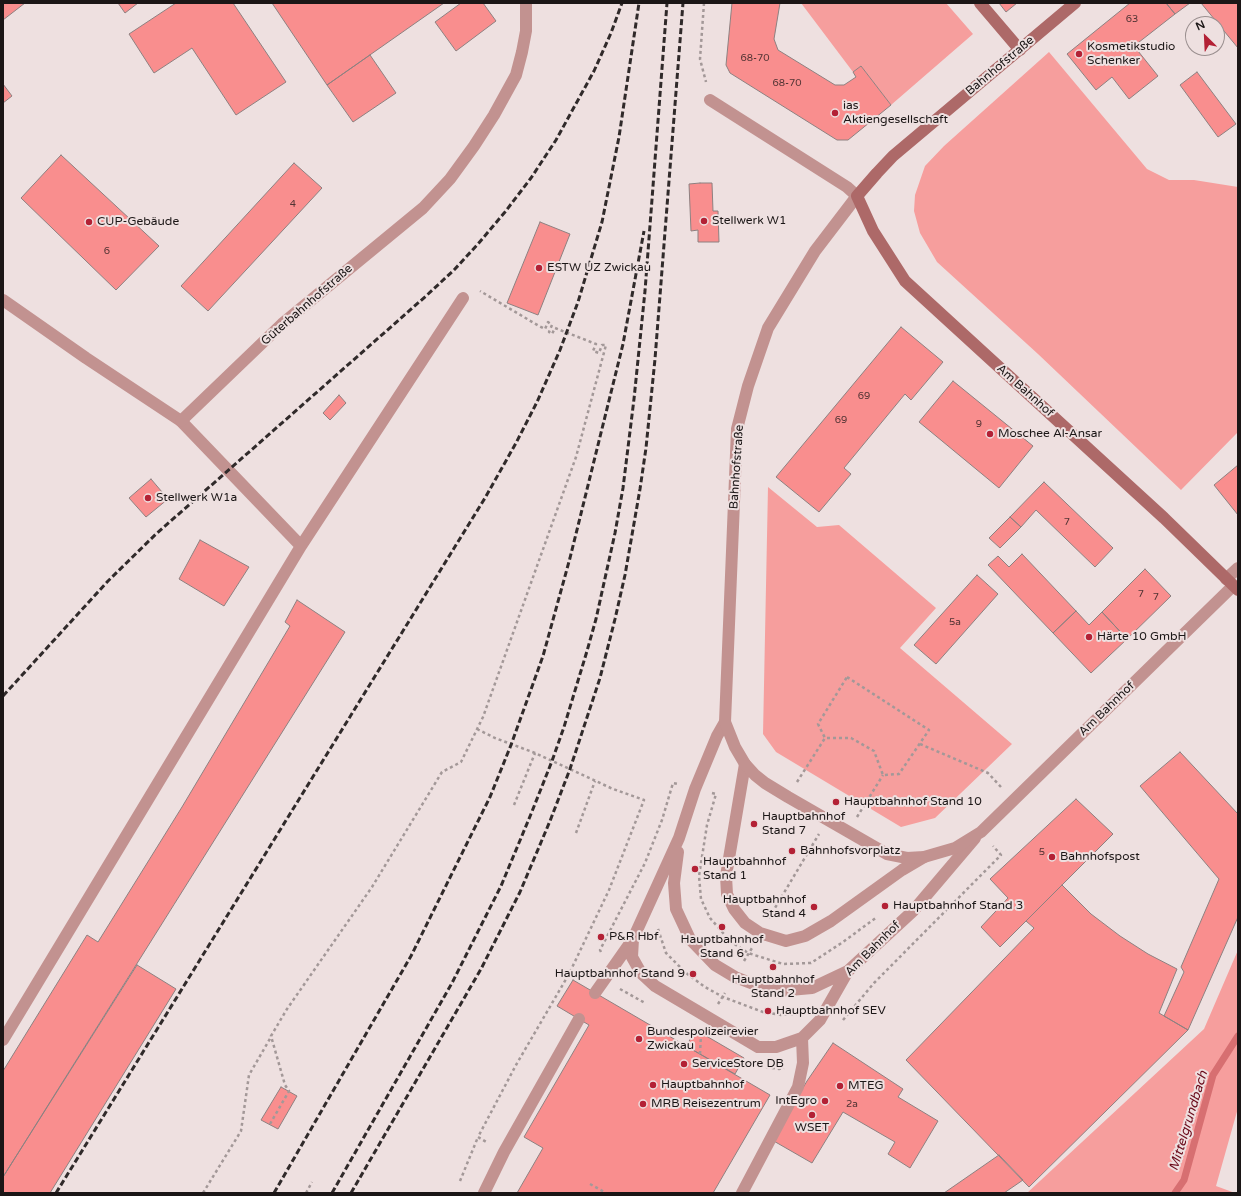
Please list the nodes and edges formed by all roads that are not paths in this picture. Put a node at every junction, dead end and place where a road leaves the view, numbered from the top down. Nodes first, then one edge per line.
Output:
1 (526, 3) edge
2 (980, 3) edge
3 (1074, 3) edge
4 (1020, 50) junction
5 (710, 100) road end
6 (857, 196) junction
7 (463, 298) road end
8 (3, 300) edge
9 (181, 421) junction
10 (301, 546) junction
11 (1238, 568) edge
12 (1232, 585) edge
13 (724, 722) junction
14 (745, 764) junction
15 (980, 832) junction
16 (679, 838) junction
17 (924, 856) junction
18 (633, 939) junction
19 (848, 971) junction
20 (595, 993) dead end
21 (579, 1019) dead end
22 (802, 1038) junction
23 (3, 1040) edge
24 (484, 1193) edge
25 (742, 1193) edge

1 - 9 street, Güterbahnhofstraße
2 - 4 street
3 - 4 street, Bahnhofstraße
4 - 6 street, Bahnhofstraße
5 - 6 street
6 - 12 street, Am Bahnhof
6 - 13 street, Bahnhofstraße
7 - 10 street
8 - 9 street
9 - 10 street
10 - 23 street
11 - 12 street
12 - 15 street, Am Bahnhof
13 - 14 street, Am Bahnhof
13 - 16 street, Am Bahnhof
14 - 17 street, Am Bahnhof
14 - 17 street
15 - 17 street, Am Bahnhof
15 - 19 street, Am Bahnhof
16 - 18 street, Am Bahnhof
16 - 19 street, Am Bahnhof
18 - 20 street
18 - 22 street, Am Bahnhof
19 - 22 street, Am Bahnhof
21 - 24 street
22 - 25 street

